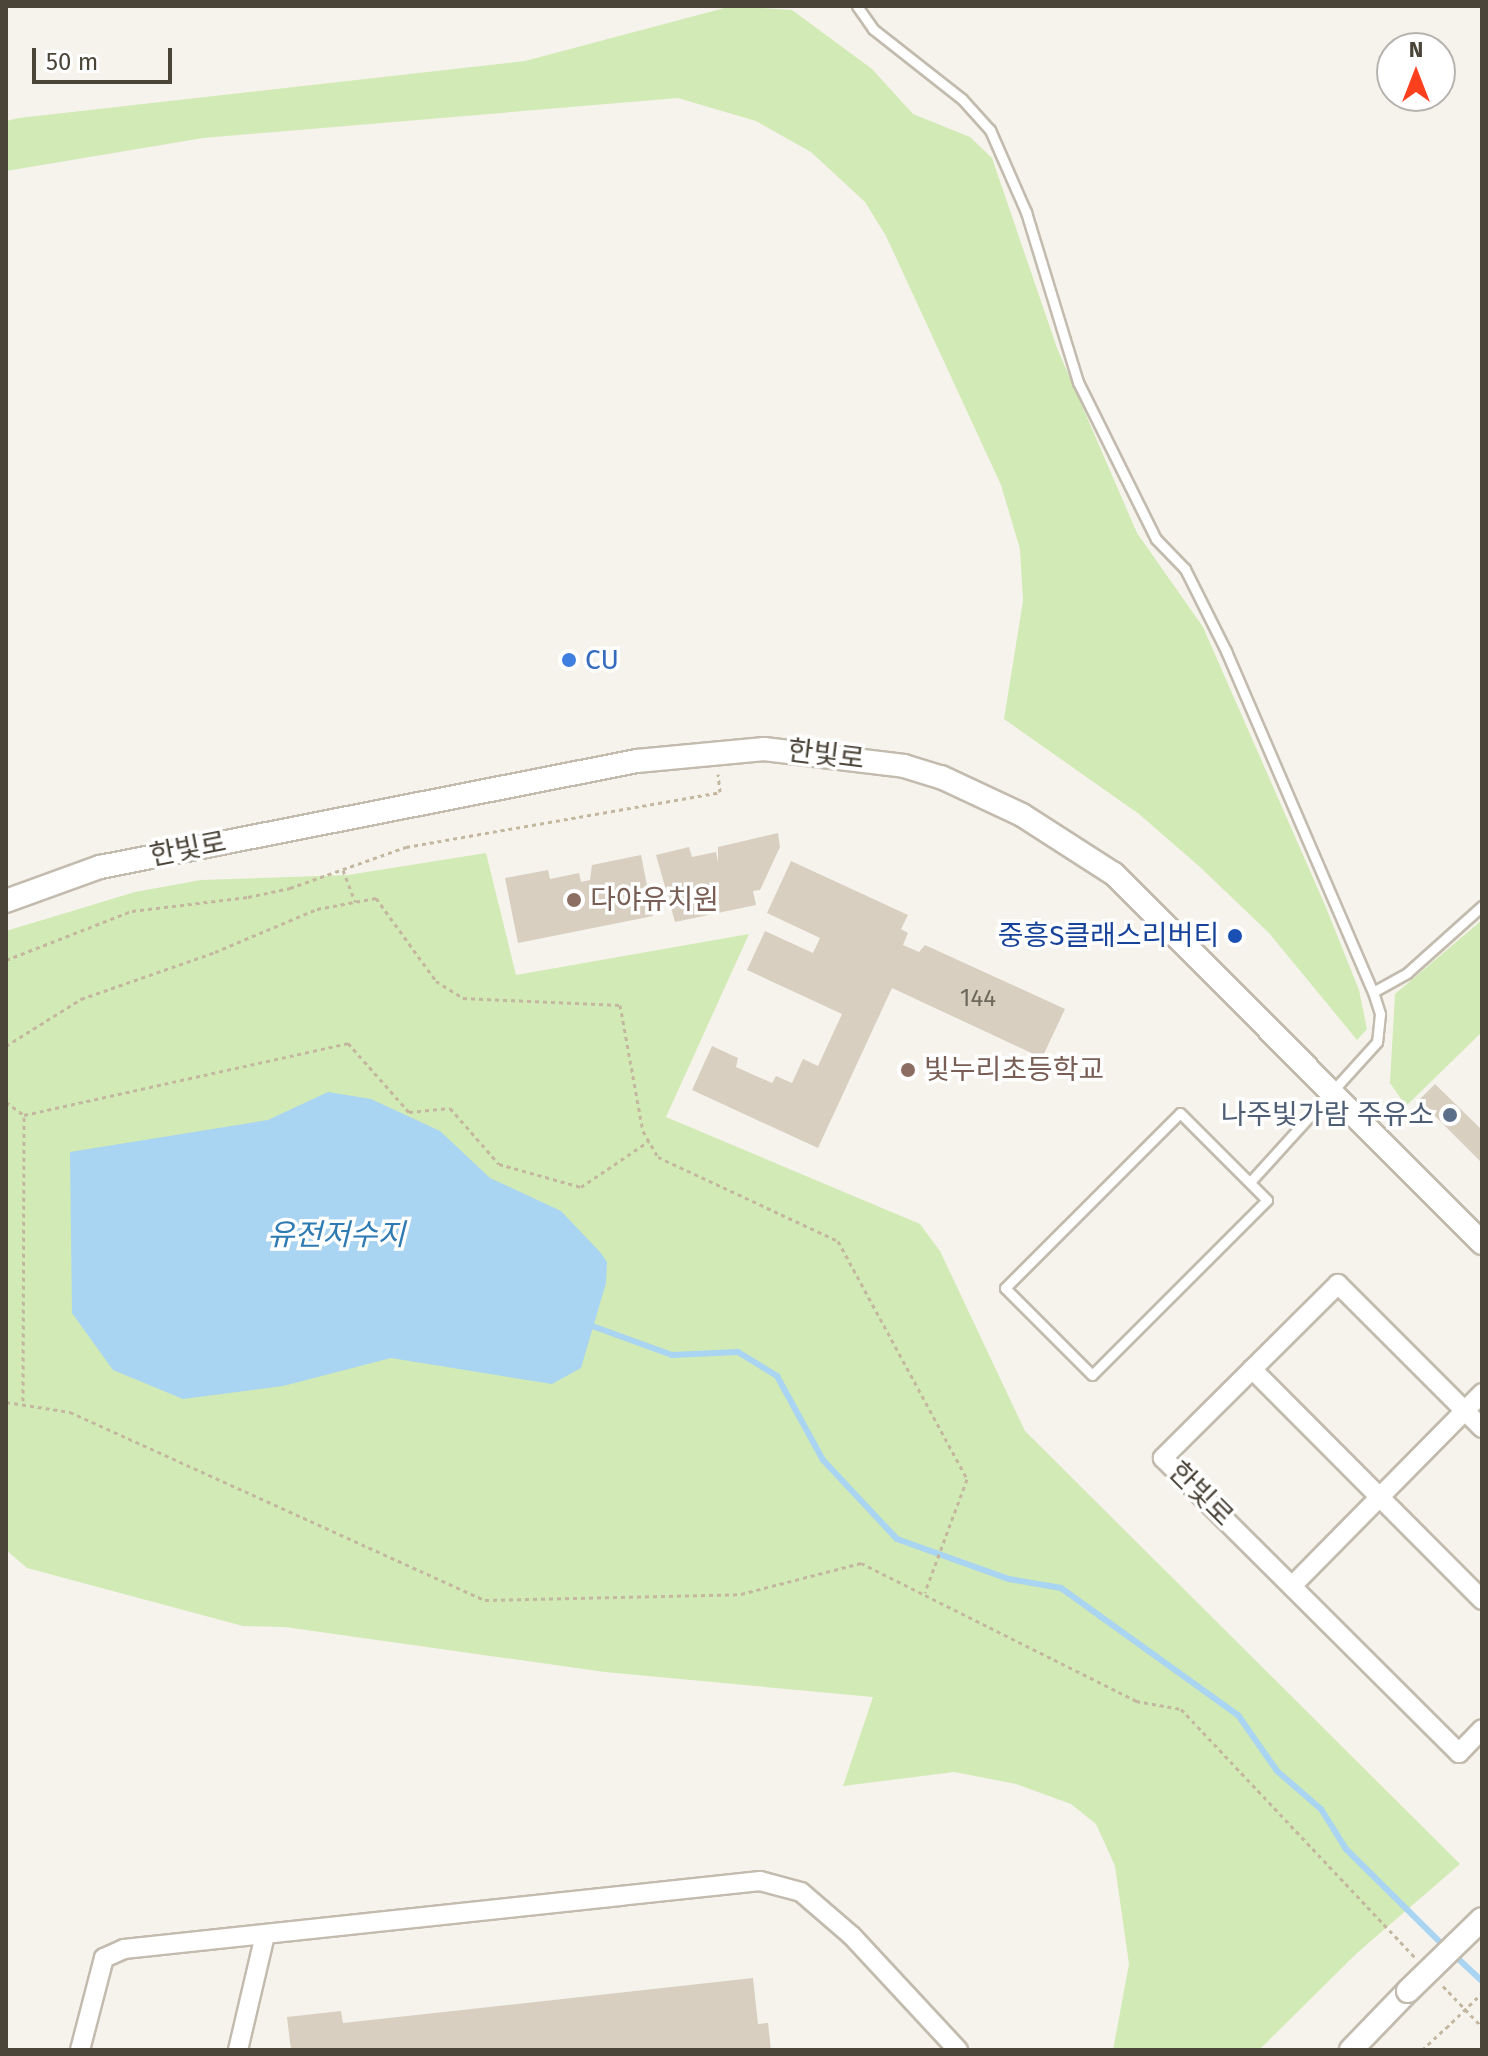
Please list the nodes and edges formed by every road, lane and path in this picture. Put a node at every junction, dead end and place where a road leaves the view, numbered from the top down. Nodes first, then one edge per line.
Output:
1 (857, 6) edge
2 (716, 750) junction
3 (343, 870) junction
4 (6, 901) edge
5 (355, 902) junction
6 (1482, 906) edge
7 (6, 960) edge
8 (1373, 992) junction
9 (6, 1046) edge
10 (1334, 1094) junction
11 (6, 1102) edge
12 (24, 1115) junction
13 (649, 1141) junction
14 (1250, 1182) junction
15 (1482, 1243) edge
16 (1252, 1369) junction
17 (1482, 1393) edge
18 (23, 1401) junction
19 (6, 1402) edge
20 (1464, 1410) junction
21 (1482, 1428) edge
22 (1379, 1496) junction
23 (1292, 1586) junction
24 (925, 1593) junction
25 (1482, 1600) edge
26 (1482, 1729) edge
27 (1482, 1919) edge
28 (265, 1935) junction
29 (1421, 1963) dead end
30 (1442, 1985) dead end
31 (1482, 1993) edge
32 (1482, 2027) edge
33 (80, 2050) edge
34 (238, 2050) edge
35 (958, 2050) edge
36 (1351, 2050) edge
37 (1422, 2050) edge

1 - 8 lane
2 - 3 path
2 - 4 street, 한빛로
2 - 10 street, 한빛로
3 - 5 path
3 - 7 path
5 - 9 path
5 - 13 path
6 - 8 lane
8 - 10 lane
10 - 14 lane
10 - 15 street, 한빛로
11 - 12 path
12 - 13 path
12 - 18 path
13 - 24 path
14 - 14 lane
16 - 20 street, 한빛로
16 - 22 street
16 - 23 street, 한빛로
17 - 20 street
18 - 19 path
18 - 24 path
20 - 21 street, 한빛로
20 - 22 street
22 - 23 street
22 - 25 street
23 - 26 street, 한빛로
24 - 29 path
27 - 36 street, bridge
28 - 33 street
28 - 34 street
28 - 35 street
30 - 32 path
31 - 37 path, bridge

